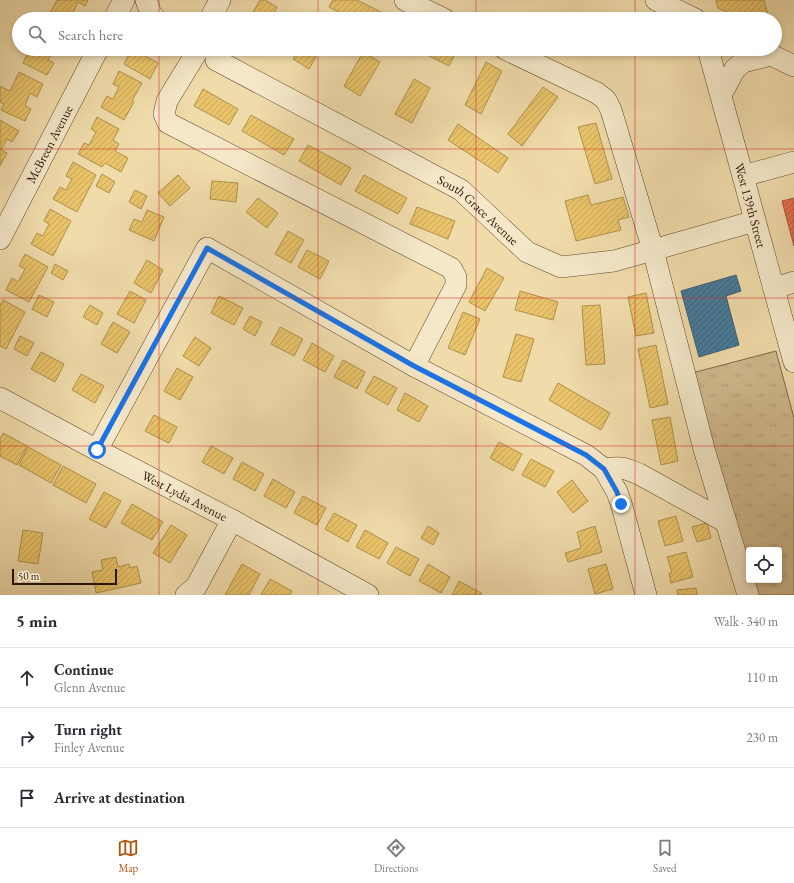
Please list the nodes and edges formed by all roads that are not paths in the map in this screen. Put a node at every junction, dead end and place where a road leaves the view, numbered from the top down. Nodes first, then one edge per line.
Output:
1 (124, 0) edge
2 (146, 0) edge
3 (220, 0) edge
4 (404, 0) edge
5 (656, 0) edge
6 (695, 0) edge
7 (118, 12) edge
8 (150, 12) edge
9 (214, 12) edge
10 (429, 12) edge
11 (681, 12) edge
12 (698, 12) edge
13 (94, 56) edge
14 (202, 56) edge
15 (210, 56) edge
16 (520, 56) edge
17 (710, 56) edge
18 (781, 58) edge
19 (721, 95) junction
20 (794, 162) edge
21 (743, 176) junction
22 (755, 221) junction
23 (0, 239) edge
24 (653, 250) junction
25 (794, 282) edge
26 (774, 288) junction
27 (794, 362) edge
28 (414, 366) junction
29 (0, 400) edge
30 (97, 450) junction
31 (604, 469) junction
32 (716, 489) junction
33 (680, 496) junction
34 (232, 520) junction
35 (726, 522) junction
36 (186, 595) edge
37 (368, 595) edge
38 (646, 595) edge
39 (748, 595) edge

1 - 7 street
2 - 8 street
3 - 9 street
4 - 10 street
5 - 11 street
6 - 12 street
13 - 23 street, McBreen Avenue
14 - 28 street
15 - 24 street, South Grace Avenue
16 - 24 street
17 - 19 street, West 139th Street
18 - 19 street
19 - 21 street, West 139th Street
20 - 21 street
21 - 22 street, West 139th Street
22 - 24 street, South Grace Avenue
22 - 26 street, West 139th Street
24 - 32 street
25 - 26 street
26 - 27 street, West 139th Street
28 - 30 street
28 - 31 street
29 - 30 street, West Lydia Avenue
30 - 34 street, West Lydia Avenue
31 - 33 street
31 - 38 street
32 - 33 street
32 - 35 street
33 - 35 street
34 - 36 street
34 - 37 street, West Lydia Avenue
35 - 39 street

